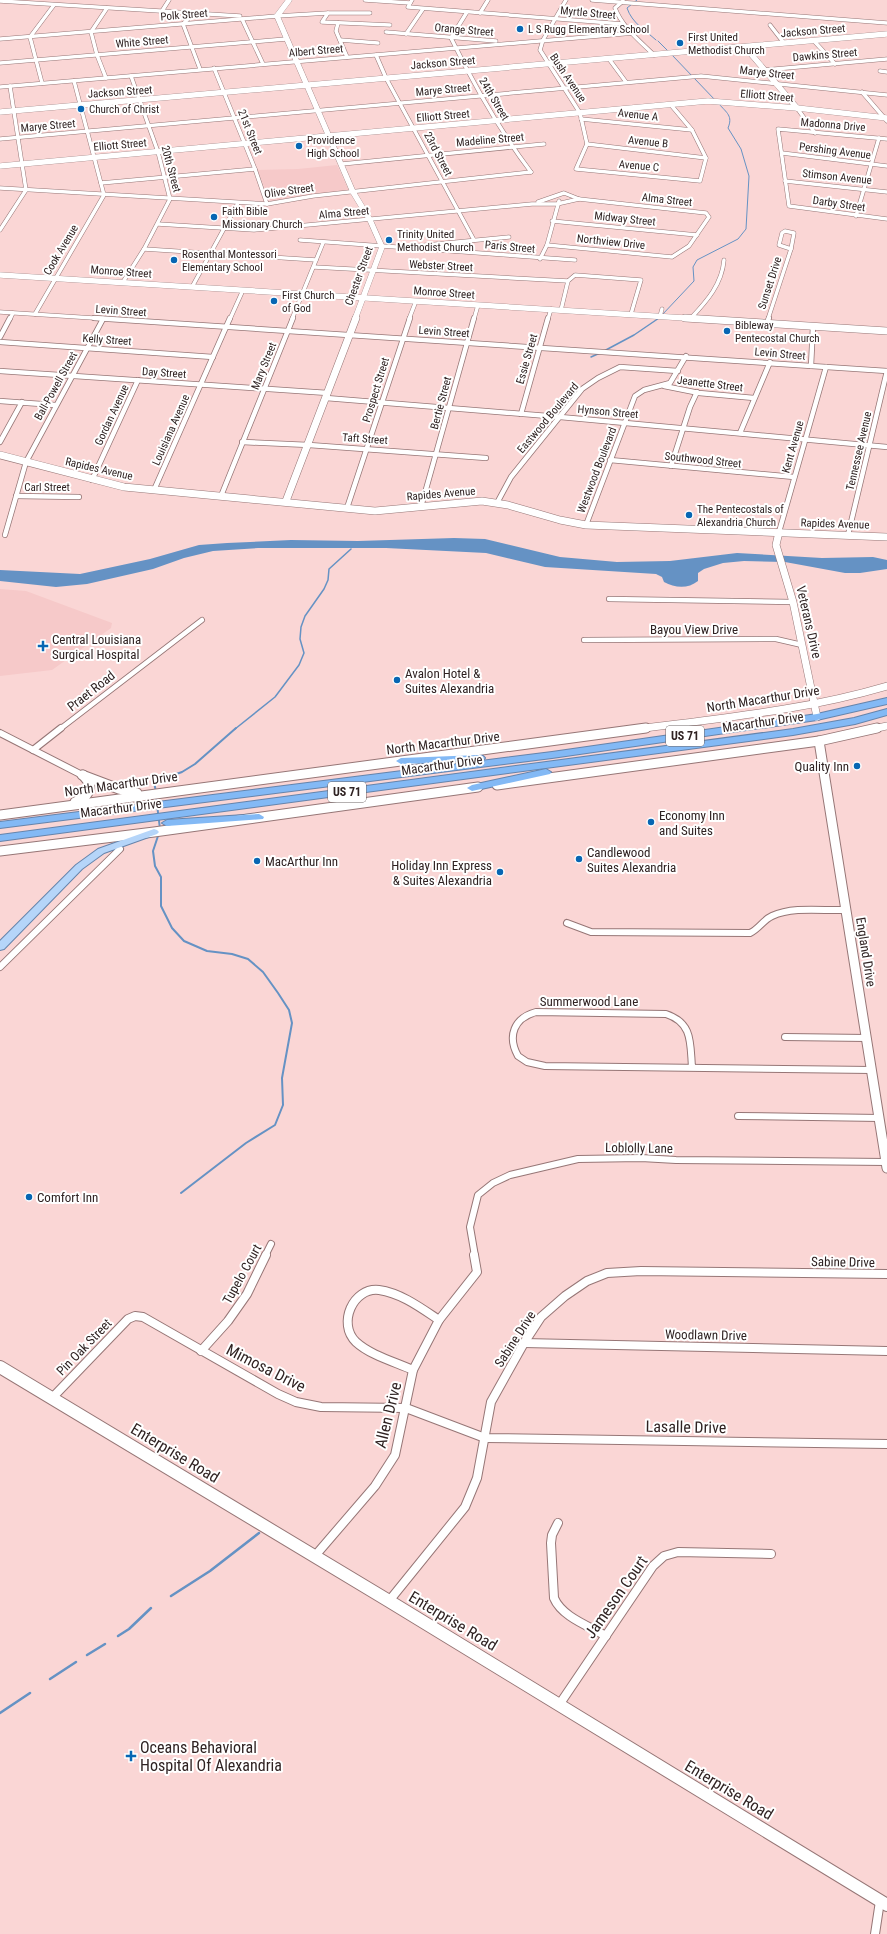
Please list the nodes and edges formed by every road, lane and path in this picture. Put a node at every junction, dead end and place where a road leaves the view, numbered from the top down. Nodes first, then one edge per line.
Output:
1 (169, 0) edge
2 (289, 0) edge
3 (365, 0) edge
4 (488, 0) edge
5 (566, 0) edge
6 (592, 0) edge
7 (0, 1) edge
8 (411, 1) edge
9 (623, 1) edge
10 (54, 5) junction
11 (107, 8) junction
12 (423, 8) junction
13 (162, 11) junction
14 (467, 12) junction
15 (194, 13) junction
16 (328, 13) junction
17 (370, 13) dead end
18 (480, 13) junction
19 (277, 16) junction
20 (266, 17) junction
21 (242, 19) junction
22 (556, 19) junction
23 (338, 23) junction
24 (887, 23) edge
25 (183, 24) junction
26 (623, 24) junction
27 (390, 25) dead end
28 (770, 25) dead end
29 (91, 32) junction
30 (386, 32) dead end
31 (634, 33) junction
32 (406, 34) junction
33 (887, 34) edge
34 (30, 37) junction
35 (451, 38) junction
36 (0, 39) edge
37 (286, 39) junction
38 (340, 40) junction
39 (543, 40) junction
40 (253, 41) junction
41 (814, 41) junction
42 (378, 43) dead end
43 (512, 43) junction
44 (784, 43) junction
45 (541, 45) junction
46 (191, 47) junction
47 (745, 47) junction
48 (455, 48) junction
49 (97, 55) junction
50 (376, 55) junction
51 (654, 55) junction
52 (347, 57) junction
53 (609, 59) junction
54 (887, 59) edge
55 (36, 60) junction
56 (296, 62) junction
57 (0, 63) edge
58 (263, 64) junction
59 (547, 64) junction
60 (835, 64) junction
61 (214, 68) junction
62 (200, 69) junction
63 (764, 70) junction
64 (467, 71) junction
65 (880, 72) dead end
66 (887, 72) edge
67 (131, 76) junction
68 (106, 78) junction
69 (386, 78) junction
70 (74, 81) junction
71 (626, 82) junction
72 (776, 83) junction
73 (42, 84) junction
74 (307, 85) junction
75 (10, 86) junction
76 (0, 87) edge
77 (565, 89) junction
78 (862, 92) junction
79 (225, 93) junction
80 (887, 95) edge
81 (481, 96) junction
82 (141, 101) junction
83 (400, 103) junction
84 (81, 105) junction
85 (671, 105) junction
86 (797, 108) junction
87 (14, 111) junction
88 (318, 111) junction
89 (0, 112) edge
90 (581, 116) junction
91 (234, 118) junction
92 (886, 119) edge
93 (497, 121) junction
94 (149, 126) junction
95 (415, 128) junction
96 (692, 130) junction
97 (88, 132) junction
98 (815, 133) junction
99 (18, 137) junction
100 (330, 137) junction
101 (879, 138) junction
102 (0, 139) edge
103 (887, 139) edge
104 (244, 144) junction
105 (544, 144) dead end
106 (587, 144) junction
107 (512, 147) junction
108 (158, 152) junction
109 (782, 153) junction
110 (428, 155) junction
111 (94, 158) junction
112 (706, 158) junction
113 (22, 164) junction
114 (342, 164) junction
115 (871, 164) junction
116 (0, 166) edge
117 (887, 166) edge
118 (255, 169) junction
119 (531, 172) joint
120 (165, 179) junction
121 (785, 181) junction
122 (443, 182) junction
123 (101, 183) junction
124 (0, 188) edge
125 (863, 189) junction
126 (26, 190) junction
127 (353, 192) junction
128 (887, 192) edge
129 (564, 193) junction
130 (104, 195) junction
131 (170, 199) junction
132 (579, 199) junction
133 (238, 203) junction
134 (267, 204) junction
135 (532, 204) junction
136 (557, 204) junction
137 (458, 212) junction
138 (856, 216) junction
139 (887, 219) edge
140 (370, 220) junction
141 (552, 221) junction
142 (158, 224) junction
143 (225, 229) junction
144 (0, 230) edge
145 (697, 235) junction
146 (509, 237) dead end
147 (300, 240) dead end
148 (474, 240) junction
149 (323, 243) junction
150 (547, 245) junction
151 (382, 247) junction
152 (398, 247) junction
153 (144, 249) junction
154 (790, 249) junction
155 (210, 254) junction
156 (540, 258) junction
157 (316, 260) junction
158 (575, 260) dead end
159 (724, 260) dead end
160 (314, 267) junction
161 (373, 271) junction
162 (0, 275) edge
163 (55, 278) junction
164 (568, 281) junction
165 (123, 282) junction
166 (192, 287) junction
167 (243, 290) junction
168 (303, 294) junction
169 (363, 298) junction
170 (416, 301) junction
171 (478, 305) junction
172 (551, 309) junction
173 (662, 309) dead end
174 (561, 310) junction
175 (0, 312) edge
176 (13, 313) junction
177 (35, 314) junction
178 (631, 314) junction
179 (660, 316) junction
180 (692, 318) junction
181 (103, 319) junction
182 (767, 323) junction
183 (813, 326) junction
184 (227, 327) junction
185 (288, 331) junction
186 (887, 331) edge
187 (349, 335) junction
188 (0, 337) edge
189 (402, 338) junction
190 (0, 342) edge
191 (466, 343) junction
192 (87, 348) junction
193 (539, 348) junction
194 (686, 356) junction
195 (213, 357) junction
196 (770, 362) junction
197 (810, 366) junction
198 (826, 367) junction
199 (0, 371) edge
200 (678, 371) junction
201 (887, 371) edge
202 (72, 376) junction
203 (138, 380) junction
204 (201, 384) junction
205 (664, 386) junction
206 (264, 389) junction
207 (697, 392) junction
208 (327, 396) junction
209 (754, 398) junction
210 (0, 401) edge
211 (22, 402) junction
212 (383, 403) junction
213 (55, 405) junction
214 (449, 409) junction
215 (521, 414) junction
216 (560, 417) junction
217 (624, 423) junction
218 (683, 428) junction
219 (740, 433) junction
220 (804, 439) junction
221 (0, 442) edge
222 (242, 442) junction
223 (309, 444) junction
224 (869, 445) junction
225 (887, 447) edge
226 (366, 449) junction
227 (436, 453) junction
228 (0, 455) edge
229 (486, 458) dead end
230 (610, 460) junction
231 (26, 462) junction
232 (671, 466) junction
233 (794, 477) junction
234 (92, 480) junction
235 (154, 490) junction
236 (16, 496) junction
237 (79, 496) dead end
238 (221, 496) junction
239 (286, 502) junction
240 (497, 503) junction
241 (421, 507) junction
242 (347, 508) junction
243 (0, 524) edge
244 (8, 525) junction
245 (586, 525) junction
246 (753, 532) junction
247 (779, 532) junction
248 (794, 533) junction
249 (5, 535) dead end
250 (848, 536) junction
251 (887, 537) edge
252 (777, 546) junction
253 (609, 599) dead end
254 (794, 602) junction
255 (202, 620) dead end
256 (584, 640) dead end
257 (802, 645) junction
258 (887, 686) edge
259 (887, 701) edge
260 (815, 705) junction
261 (887, 712) edge
262 (817, 717) junction
263 (887, 726) edge
264 (818, 728) junction
265 (0, 733) edge
266 (820, 741) junction
267 (33, 750) junction
268 (552, 755) junction
269 (605, 757) junction
270 (401, 762) junction
271 (82, 774) junction
272 (472, 788) junction
273 (154, 793) junction
274 (65, 805) junction
275 (0, 815) edge
276 (259, 817) junction
277 (0, 825) edge
278 (106, 825) junction
279 (154, 832) junction
280 (0, 838) edge
281 (120, 849) dead end
282 (0, 851) edge
283 (846, 910) junction
284 (567, 923) dead end
285 (0, 947) edge
286 (0, 967) edge
287 (785, 1037) dead end
288 (867, 1038) junction
289 (692, 1067) junction
290 (872, 1070) junction
291 (738, 1116) dead end
292 (880, 1118) junction
293 (887, 1165) edge
294 (271, 1244) dead end
295 (477, 1272) joint
296 (887, 1274) edge
297 (135, 1316) joint
298 (440, 1320) junction
299 (524, 1343) junction
300 (201, 1351) junction
301 (887, 1351) edge
302 (0, 1367) edge
303 (413, 1370) junction
304 (53, 1397) junction
305 (406, 1408) junction
306 (485, 1438) junction
307 (887, 1444) edge
308 (558, 1523) dead end
309 (771, 1554) dead end
310 (314, 1557) junction
311 (389, 1601) junction
312 (606, 1636) junction
313 (559, 1705) junction
314 (884, 1903) edge
315 (875, 1934) edge

1 - 13 street
2 - 19 street
3 - 8 street
4 - 18 street
5 - 22 street, Bush Avenue
6 - 9 street
7 - 10 street
8 - 12 street, Myrtle Street
9 - 24 street
9 - 26 street
10 - 11 street
10 - 34 street
11 - 13 street
11 - 29 street
12 - 14 street, Myrtle Street
12 - 32 street
13 - 15 street
14 - 18 street, Myrtle Street
14 - 35 street
15 - 20 street
15 - 25 street
16 - 17 street, Polk Street
16 - 19 street, Polk Street
16 - 23 street
18 - 22 street, Myrtle Street
19 - 20 street, Polk Street
19 - 37 street, Chester Street
20 - 21 street, Polk Street
21 - 25 street, Polk Street
21 - 40 street
22 - 26 street, Myrtle Street
22 - 39 street, Bush Avenue
23 - 27 street
23 - 38 street
25 - 29 street, Polk Street
25 - 46 street
26 - 31 street
28 - 44 street
29 - 34 street, Polk Street
29 - 49 street
30 - 32 street, Orange Street
31 - 39 street, Albert Street
31 - 51 street
32 - 35 street, Orange Street
33 - 41 street, Jackson Street
34 - 36 street, Polk Street
34 - 55 street
35 - 43 street, Orange Street
35 - 48 street, 24th Street
37 - 40 street, White Street
37 - 56 street, Chester Street
38 - 42 street
38 - 52 street
39 - 43 street, Albert Street
39 - 45 street, Bush Avenue
40 - 46 street, White Street
40 - 58 street
41 - 44 street, Jackson Street
41 - 60 street
43 - 45 street, Orange Street
43 - 48 street, Albert Street
44 - 47 street, Jackson Street
45 - 59 street, Bush Avenue
46 - 49 street, White Street
46 - 62 street
47 - 51 street, Jackson Street
47 - 63 street
48 - 50 street, Albert Street
48 - 64 street, 24th Street
49 - 55 street, White Street
49 - 68 street
50 - 52 street, Albert Street
50 - 69 street, 23rd Street
51 - 53 street, Jackson Street
52 - 56 street, Albert Street
53 - 59 street, Jackson Street
53 - 71 street
54 - 60 street, Dawkins Street
55 - 57 street, White Street
55 - 73 street
56 - 58 street, Albert Street
56 - 74 street, Chester Street
58 - 61 street, Albert Street
59 - 64 street, Jackson Street
59 - 77 street, Bush Avenue
60 - 63 street, Dawkins Street
61 - 62 street, Albert Street
61 - 79 street, 21st Street
62 - 67 street, Albert Street
63 - 72 street
64 - 69 street, Jackson Street
64 - 81 street, 24th Street
65 - 66 street
67 - 68 street, Albert Street
67 - 82 street, 20th Street
68 - 70 street, Albert Street
69 - 74 street, Jackson Street
69 - 83 street, 23rd Street
70 - 73 street, Albert Street
70 - 84 street
71 - 72 street, Marye Street
71 - 77 street, Marye Street
72 - 78 street, Marye Street
72 - 86 street
73 - 75 street, Albert Street
74 - 79 street, Jackson Street
74 - 88 street, Chester Street
75 - 76 street, Albert Street
75 - 87 street
77 - 81 street, Marye Street
77 - 90 street, Bush Avenue
78 - 80 street, Marye Street
78 - 92 street
79 - 82 street, Jackson Street
79 - 91 street, 21st Street
81 - 83 street, Marye Street
81 - 93 street, 24th Street
82 - 84 street, Jackson Street
82 - 94 street, 20th Street
83 - 88 street, Marye Street
83 - 95 street, 23rd Street
84 - 87 street, Jackson Street
84 - 97 street
85 - 86 street, Elliott Street
85 - 90 street, Elliott Street
85 - 96 street
86 - 92 street, Elliott Street
86 - 98 street
87 - 89 street, Jackson Street
87 - 99 street
88 - 91 street, Marye Street
88 - 100 street, Chester Street
90 - 93 street, Elliott Street
90 - 96 street, Avenue A
90 - 106 street, Bush Avenue
91 - 94 street, Marye Street
91 - 104 street, 21st Street
93 - 95 street, Elliott Street
93 - 107 street, 24th Street
94 - 97 street, Marye Street
94 - 108 street, 20th Street
95 - 100 street, Elliott Street
95 - 110 street, 23rd Street
96 - 112 street
97 - 99 street, Marye Street
97 - 111 street
98 - 101 street, Madonna Drive
98 - 109 street, Madonna Drive
99 - 102 street, Marye Street
99 - 113 street
100 - 104 street, Elliott Street
100 - 114 street, Chester Street
101 - 103 street, Madonna Drive
101 - 115 street
104 - 108 street, Elliott Street
104 - 118 street, 21st Street
105 - 107 street, Madeline Street
106 - 112 street, Avenue B
106 - 112 street, Avenue C
107 - 110 street, Madeline Street
107 - 119 street, 24th Street
108 - 111 street, Elliott Street
108 - 120 street, 20th Street
109 - 115 street, Pershing Avenue
109 - 121 street
110 - 114 street, Madeline Street
110 - 122 street, 23rd Street
111 - 113 street, Elliott Street
111 - 123 street
113 - 116 street, Elliott Street
113 - 126 street
114 - 127 street, Chester Street
115 - 117 street, Pershing Avenue
115 - 125 street
118 - 120 street
118 - 134 street, 21st Street
119 - 122 street, Olive Street
120 - 123 street
120 - 131 street, 20th Street
121 - 125 street, Stimson Avenue
121 - 138 street, Darby Street
122 - 127 street, Olive Street
122 - 137 street, 23rd Street
123 - 130 street
124 - 126 street, Olive Street
125 - 128 street, Stimson Avenue
125 - 138 street
126 - 130 street, Olive Street
126 - 144 street
127 - 134 street, Olive Street
127 - 140 street, Chester Street
129 - 132 street, Alma Street
129 - 135 street, Alma Street
129 - 136 street
130 - 131 street, Olive Street
130 - 163 street, Cook Avenue
131 - 133 street, Olive Street
131 - 142 street, 20th Street
132 - 136 street, Alma Street
132 - 145 street, Alma Street
133 - 134 street, Olive Street
133 - 143 street
135 - 136 street, Alma Street
135 - 137 street, Alma Street
136 - 141 street
137 - 140 street, Alma Street
137 - 148 street, 23rd Street
138 - 139 street, Darby Street
140 - 143 street, Alma Street
140 - 151 street, Chester Street
141 - 145 street, Midway Street
141 - 150 street
142 - 143 street, Alma Street
142 - 153 street, 20th Street
143 - 155 street
145 - 150 street, Northview Drive
146 - 148 street
147 - 149 street, Paris Street
148 - 152 street
149 - 151 street, Paris Street
149 - 157 street, Mary Street
150 - 156 street
151 - 152 street, Paris Street
151 - 161 street, Chester Street
152 - 156 street, Paris Street
153 - 155 street
153 - 165 street, 20th Street
154 - 154 street, Sunset Drive
154 - 182 street, Sunset Drive
155 - 157 street
155 - 166 street
156 - 158 street, Paris Street
157 - 160 street, Mary Street
159 - 180 street
160 - 161 street, Webster Street
160 - 168 street, Mary Street
161 - 164 street, Webster Street
161 - 169 street, Chester Street
162 - 163 street, Monroe Street
163 - 165 street, Monroe Street
163 - 177 street, Cook Avenue
164 - 174 street
164 - 178 street
165 - 166 street, Monroe Street
166 - 167 street, Monroe Street
167 - 168 street, Monroe Street
167 - 184 street, Louisiana Avenue
168 - 169 street, Monroe Street
168 - 185 street, Mary Street
169 - 170 street, Monroe Street
169 - 187 street, Chester Street
170 - 171 street, Monroe Street
170 - 189 street, Prospect Street
171 - 172 street, Monroe Street
171 - 191 street, Bertie Street
172 - 174 street, Monroe Street
172 - 193 street, Essie Street
173 - 179 street
174 - 178 street, Monroe Street
175 - 176 street, Levin Street
176 - 177 street, Levin Street
176 - 188 street
177 - 181 street, Levin Street
178 - 179 street, Monroe Street
179 - 180 street, Monroe Street
180 - 182 street, Monroe Street
181 - 184 street, Levin Street
181 - 192 street, Ball-Powell Street
182 - 183 street, Monroe Street
183 - 186 street, Monroe Street
183 - 197 street
184 - 185 street, Levin Street
184 - 195 street, Louisiana Avenue
185 - 187 street, Levin Street
185 - 206 street, Mary Street
187 - 189 street, Levin Street
187 - 208 street, Chester Street
189 - 191 street, Levin Street
189 - 212 street, Prospect Street
190 - 192 street, Kelly Street
191 - 193 street, Levin Street
191 - 214 street, Bertie Street
192 - 195 street, Kelly Street
192 - 202 street, Ball-Powell Street
193 - 194 street, Levin Street
193 - 215 street, Essie Street
194 - 196 street, Levin Street
194 - 200 street
195 - 204 street, Louisiana Avenue
196 - 197 street, Levin Street
196 - 209 street
197 - 198 street, Levin Street
198 - 201 street, Levin Street
198 - 220 street, Kent Avenue
199 - 202 street, Day Street
200 - 205 street
200 - 216 street, Eastwood Boulevard
201 - 224 street, Tennessee Avenue
202 - 203 street, Day Street
202 - 213 street, Ball-Powell Street
203 - 204 street, Day Street
203 - 234 street, Gordan Avenue
204 - 206 street, Day Street
204 - 235 street, Louisiana Avenue
205 - 207 street, Jeanette Street
205 - 217 street, Westwood Boulevard
206 - 208 street, Day Street
206 - 222 street, Mary Street
207 - 209 street, Jeanette Street
207 - 218 street
208 - 212 street, Hynson Street
208 - 223 street, Chester Street
209 - 219 street
210 - 211 street
211 - 213 street
211 - 221 street
212 - 214 street, Hynson Street
212 - 226 street, Prospect Street
213 - 231 street, Ball-Powell Street
214 - 215 street, Hynson Street
214 - 227 street, Bertie Street
215 - 216 street, Hynson Street
216 - 217 street, Hynson Street
216 - 240 street, Eastwood Boulevard
217 - 218 street, Hynson Street
217 - 230 street, Westwood Boulevard
218 - 219 street, Hynson Street
218 - 232 street
219 - 220 street, Hynson Street
220 - 224 street, Hynson Street
220 - 233 street, Kent Avenue
222 - 223 street, Taft Street
222 - 238 street, Mary Street
223 - 226 street, Taft Street
223 - 239 street, Chester Street
224 - 225 street, Hynson Street
224 - 250 street, Tennessee Avenue
226 - 227 street, Taft Street
226 - 242 street, Prospect Street
227 - 229 street, Taft Street
227 - 241 street, Bertie Street
228 - 231 street, Rapides Avenue
230 - 232 street, Southwood Street
230 - 245 street, Westwood Boulevard
231 - 234 street, Rapides Avenue
231 - 236 street, Ball-Powell Street
232 - 233 street, Southwood Street
233 - 247 street, Kent Avenue
234 - 235 street, Rapides Avenue
235 - 238 street, Rapides Avenue
236 - 237 street, Carl Street
236 - 244 street, Ball-Powell Street
238 - 239 street, Rapides Avenue
239 - 242 street, Rapides Avenue
240 - 241 street, Rapides Avenue
240 - 245 street, Rapides Avenue
241 - 242 street, Rapides Avenue
243 - 244 street
244 - 249 street, Ball-Powell Street
245 - 246 street, Rapides Avenue
246 - 247 street, Rapides Avenue
246 - 252 street
247 - 248 street, Rapides Avenue
247 - 252 street
248 - 250 street, Rapides Avenue
248 - 252 street
250 - 251 street, Rapides Avenue
252 - 254 street, Veterans Drive
253 - 254 street
254 - 257 street, Veterans Drive
255 - 267 street, Praet Road
256 - 257 street, Bayou View Drive
257 - 260 street, Veterans Drive
258 - 260 street, North Macarthur Drive
259 - 262 highway, Macarthur Drive / US 71
260 - 262 street, Veterans Drive
260 - 270 street, North Macarthur Drive
261 - 264 highway, Macarthur Drive / US 71
262 - 264 highway
262 - 268 highway, Macarthur Drive / US 71
263 - 266 street
264 - 269 highway, Macarthur Drive / US 71
265 - 267 street, North Macarthur Drive
266 - 272 street
266 - 283 street, England Drive
267 - 271 street, North Macarthur Drive
268 - 270 highway
268 - 277 highway, Macarthur Drive / US 71
269 - 272 highway
269 - 278 highway, Macarthur Drive / US 71
270 - 273 street, North Macarthur Drive
271 - 273 street
271 - 274 street
272 - 276 street
273 - 274 street, North Macarthur Drive
274 - 275 street, North Macarthur Drive
276 - 278 highway
276 - 279 street
278 - 280 highway, Macarthur Drive / US 71
279 - 282 street
279 - 285 main road
281 - 286 street
283 - 284 street
283 - 288 street, England Drive
287 - 288 street
288 - 290 street, England Drive
289 - 289 street, Summerwood Lane
289 - 290 street, Summerwood Lane
290 - 292 street, England Drive
291 - 292 street
292 - 293 street, England Drive
293 - 295 street, Loblolly Lane
294 - 300 street, Tupelo Court
295 - 298 street, Allen Drive
296 - 299 street, Sabine Drive
297 - 300 street, Mimosa Drive
297 - 304 street, Pin Oak Street
298 - 303 street, Allen Drive
298 - 303 street
299 - 301 street, Woodlawn Drive
299 - 306 street, Sabine Drive
300 - 305 street, Mimosa Drive
302 - 304 street, Enterprise Road
303 - 305 street, Allen Drive
304 - 310 street, Enterprise Road
305 - 306 street, Mimosa Drive
305 - 310 street, Allen Drive
306 - 307 street, Lasalle Drive
306 - 311 street, Sabine Drive
308 - 312 street
309 - 312 street, Jameson Court
310 - 311 street, Enterprise Road
311 - 313 street, Enterprise Road
312 - 313 street, Jameson Court
313 - 314 street, Enterprise Road
314 - 315 street

